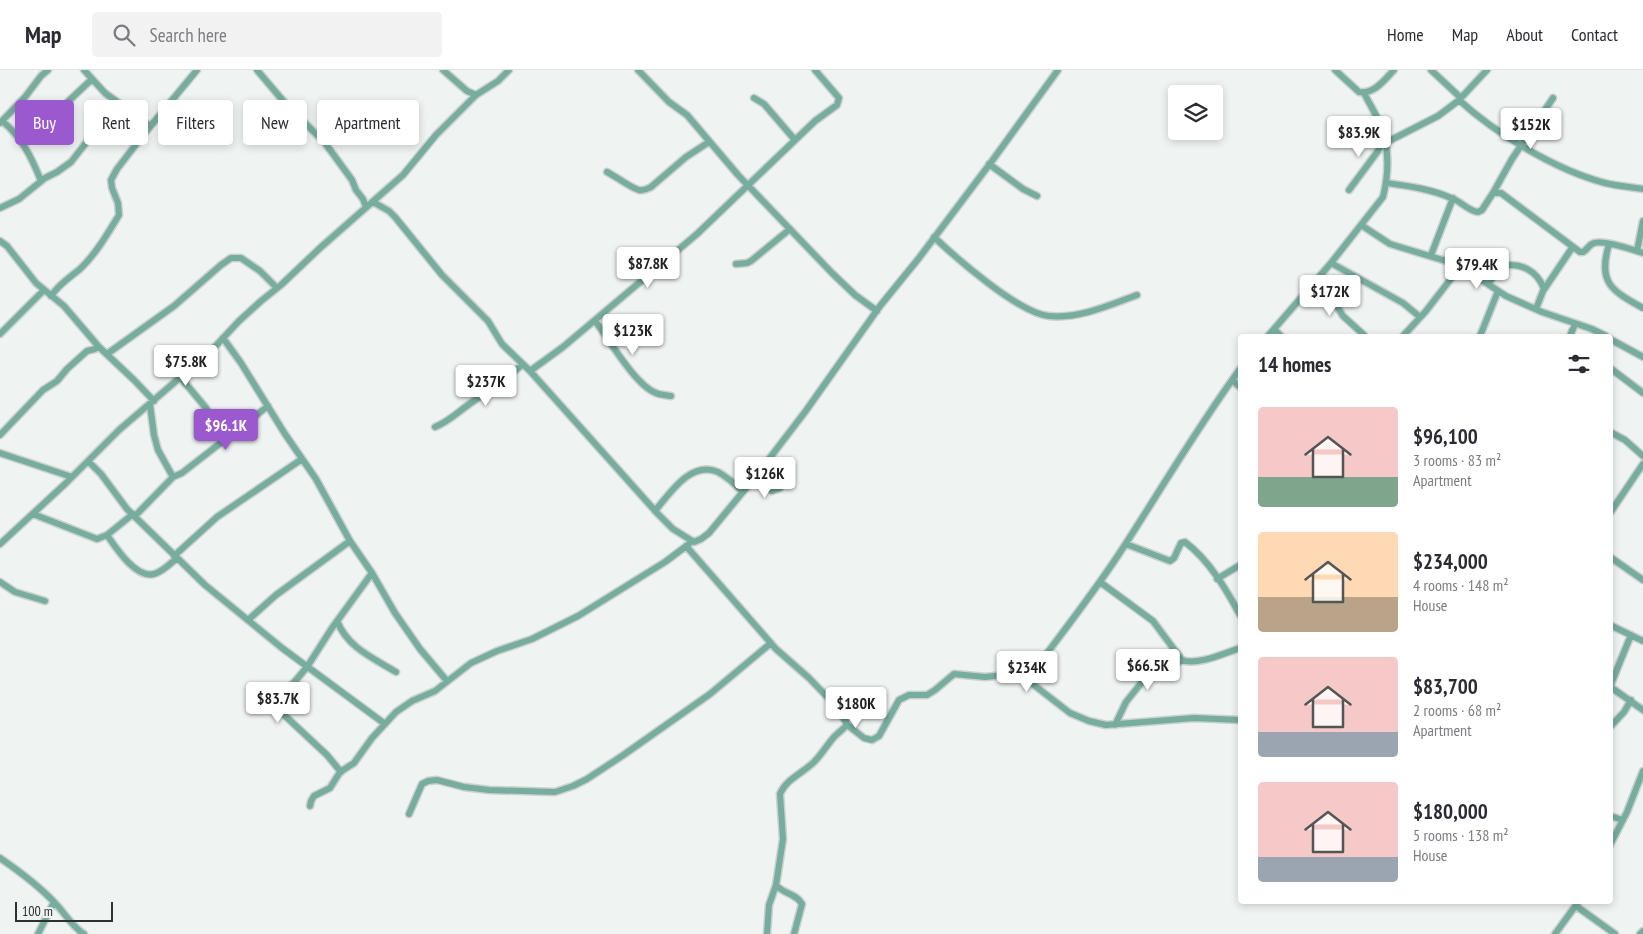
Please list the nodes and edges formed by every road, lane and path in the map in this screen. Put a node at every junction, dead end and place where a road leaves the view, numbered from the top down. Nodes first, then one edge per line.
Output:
1 (48, 70) edge
2 (84, 70) edge
3 (197, 70) edge
4 (257, 70) edge
5 (443, 70) edge
6 (509, 70) edge
7 (815, 70) edge
8 (1058, 70) edge
9 (1335, 70) edge
10 (1394, 70) edge
11 (1431, 70) edge
12 (1487, 70) edge
13 (641, 71) edge
14 (92, 79) junction
15 (1364, 93) junction
16 (476, 96) junction
17 (754, 98) dead end
18 (1553, 98) dead end
19 (1460, 99) junction
20 (70, 100) edge
21 (113, 100) edge
22 (1, 122) edge
23 (150, 126) joint
24 (15, 133) edge
25 (795, 140) junction
26 (1385, 140) junction
27 (709, 142) junction
28 (23, 145) edge
29 (84, 145) edge
30 (1522, 145) junction
31 (989, 164) junction
32 (608, 172) dead end
33 (41, 181) junction
34 (1387, 184) junction
35 (748, 185) junction
36 (1643, 189) edge
37 (1349, 190) dead end
38 (1493, 193) junction
39 (1037, 196) dead end
40 (1453, 198) junction
41 (373, 202) junction
42 (366, 207) junction
43 (0, 208) edge
44 (1643, 221) edge
45 (1361, 225) junction
46 (790, 229) junction
47 (934, 237) junction
48 (0, 241) edge
49 (1608, 244) junction
50 (1572, 248) junction
51 (1640, 252) edge
52 (1431, 255) junction
53 (1331, 263) junction
54 (736, 264) dead end
55 (1460, 267) junction
56 (1314, 282) junction
57 (1488, 284) junction
58 (277, 288) junction
59 (1544, 289) junction
60 (44, 290) junction
61 (1498, 291) junction
62 (1137, 294) dead end
63 (51, 296) junction
64 (1643, 308) edge
65 (1536, 309) junction
66 (877, 311) junction
67 (1420, 317) junction
68 (595, 320) junction
69 (1575, 324) junction
70 (1274, 329) junction
71 (0, 334) edge
72 (1270, 334) edge
73 (1279, 334) edge
74 (1363, 334) edge
75 (1405, 334) edge
76 (1481, 334) edge
77 (1571, 334) edge
78 (1601, 334) edge
79 (223, 338) junction
80 (1613, 340) edge
81 (98, 346) junction
82 (107, 354) junction
83 (1643, 357) edge
84 (523, 364) junction
85 (1613, 370) edge
86 (530, 371) junction
87 (1238, 372) edge
88 (181, 378) junction
89 (1232, 380) junction
90 (1238, 385) edge
91 (1643, 393) edge
92 (671, 396) dead end
93 (152, 403) junction
94 (268, 406) junction
95 (435, 427) dead end
96 (1613, 434) edge
97 (0, 435) edge
98 (223, 440) junction
99 (0, 453) edge
100 (1643, 456) edge
101 (302, 459) junction
102 (88, 461) junction
103 (1643, 464) edge
104 (72, 477) junction
105 (173, 477) junction
106 (754, 478) junction
107 (780, 488) dead end
108 (743, 492) junction
109 (1613, 509) edge
110 (655, 511) junction
111 (32, 514) junction
112 (134, 515) junction
113 (107, 535) junction
114 (350, 541) junction
115 (692, 542) junction
116 (0, 544) edge
117 (1126, 544) junction
118 (686, 546) junction
119 (176, 557) junction
120 (1613, 560) edge
121 (1238, 567) edge
122 (372, 573) junction
123 (1217, 579) junction
124 (1643, 580) edge
125 (0, 582) edge
126 (1100, 582) junction
127 (45, 601) dead end
128 (1238, 611) edge
129 (248, 620) junction
130 (337, 621) junction
131 (1613, 626) edge
132 (1631, 635) junction
133 (1643, 641) edge
134 (771, 643) junction
135 (1238, 649) edge
136 (1183, 660) junction
137 (307, 667) junction
138 (396, 672) dead end
139 (1613, 679) edge
140 (1027, 680) junction
141 (447, 681) junction
142 (1613, 689) edge
143 (1631, 700) junction
144 (1643, 710) edge
145 (1238, 720) edge
146 (385, 724) junction
147 (846, 724) junction
148 (1115, 725) junction
149 (1613, 726) edge
150 (1643, 771) edge
151 (341, 772) junction
152 (310, 806) dead end
153 (409, 814) dead end
154 (1613, 817) edge
155 (1623, 820) junction
156 (1613, 839) edge
157 (0, 858) edge
158 (776, 885) junction
159 (54, 902) junction
160 (1578, 904) edge
161 (1643, 931) edge
162 (38, 934) edge
163 (84, 934) edge
164 (767, 934) edge
165 (794, 934) edge
166 (1555, 934) edge
167 (1615, 934) edge
168 (1640, 934) edge

1 - 22 street
2 - 14 street
3 - 23 street
4 - 42 street
5 - 16 street
6 - 16 street
7 - 25 street
8 - 31 street
9 - 15 street
10 - 15 street
11 - 19 street
12 - 19 street
13 - 27 street
14 - 20 street
14 - 21 street
15 - 26 street
16 - 41 street
17 - 25 street
18 - 30 street
19 - 26 street
19 - 30 street
22 - 24 street
23 - 63 street
25 - 35 street
26 - 34 street
26 - 37 street
27 - 32 street
27 - 35 street
28 - 33 street
29 - 33 street
30 - 36 street
30 - 38 street
31 - 39 street
31 - 47 street
33 - 43 street
34 - 40 street
34 - 45 street
35 - 46 street
35 - 68 street
38 - 40 street
38 - 50 street
40 - 52 street
41 - 42 street
41 - 84 street
42 - 58 street
44 - 51 street
45 - 52 street
45 - 53 street
46 - 54 street
46 - 66 street
47 - 62 street
47 - 66 street
48 - 60 street
49 - 50 street
49 - 51 street
49 - 64 street
50 - 59 street
52 - 55 street
53 - 56 street
53 - 67 street
55 - 57 street
55 - 67 street
56 - 70 street
56 - 74 street
57 - 59 street
57 - 61 street
58 - 79 street
58 - 82 street
59 - 65 street
60 - 63 street
60 - 71 street
61 - 65 street
61 - 76 street
63 - 81 street
65 - 69 street
66 - 106 street
67 - 75 street
68 - 86 street
68 - 92 street
69 - 77 street
69 - 78 street
70 - 72 street
70 - 73 street
79 - 88 street
79 - 94 street
80 - 83 street
81 - 82 street
81 - 97 street
82 - 93 street
84 - 86 street
84 - 95 street
85 - 91 street
86 - 110 street
87 - 89 street
88 - 93 street
88 - 98 street
89 - 90 street
89 - 117 street
93 - 102 street
93 - 105 street
94 - 98 street
94 - 101 street
96 - 100 street
98 - 105 street
99 - 104 street
101 - 114 street
101 - 119 street
102 - 104 street
102 - 112 street
103 - 109 street
104 - 111 street
105 - 112 street
106 - 107 street
106 - 108 street
108 - 110 street
108 - 115 street
110 - 115 street
111 - 113 street
111 - 116 street
112 - 113 street
112 - 119 street
113 - 119 street
114 - 122 street
114 - 129 street
115 - 118 street
117 - 123 street
117 - 126 street
118 - 134 street
118 - 141 street
119 - 129 street
120 - 124 street
121 - 123 street
122 - 130 street
122 - 141 street
123 - 128 street
125 - 127 street
126 - 136 street
126 - 140 street
129 - 137 street
130 - 137 street
130 - 138 street
131 - 132 street
132 - 133 street
132 - 139 street
134 - 147 street
134 - 153 street
135 - 136 street
136 - 148 street
137 - 146 street
137 - 151 street
140 - 147 street
140 - 148 street
141 - 146 street
142 - 143 street
143 - 144 street
143 - 149 street
145 - 148 street
146 - 151 street
147 - 158 street
150 - 155 street
151 - 152 street
154 - 155 street
155 - 156 street
157 - 159 street
158 - 164 street
158 - 165 street
159 - 162 street
159 - 163 street
160 - 166 street
160 - 167 street
161 - 168 street

